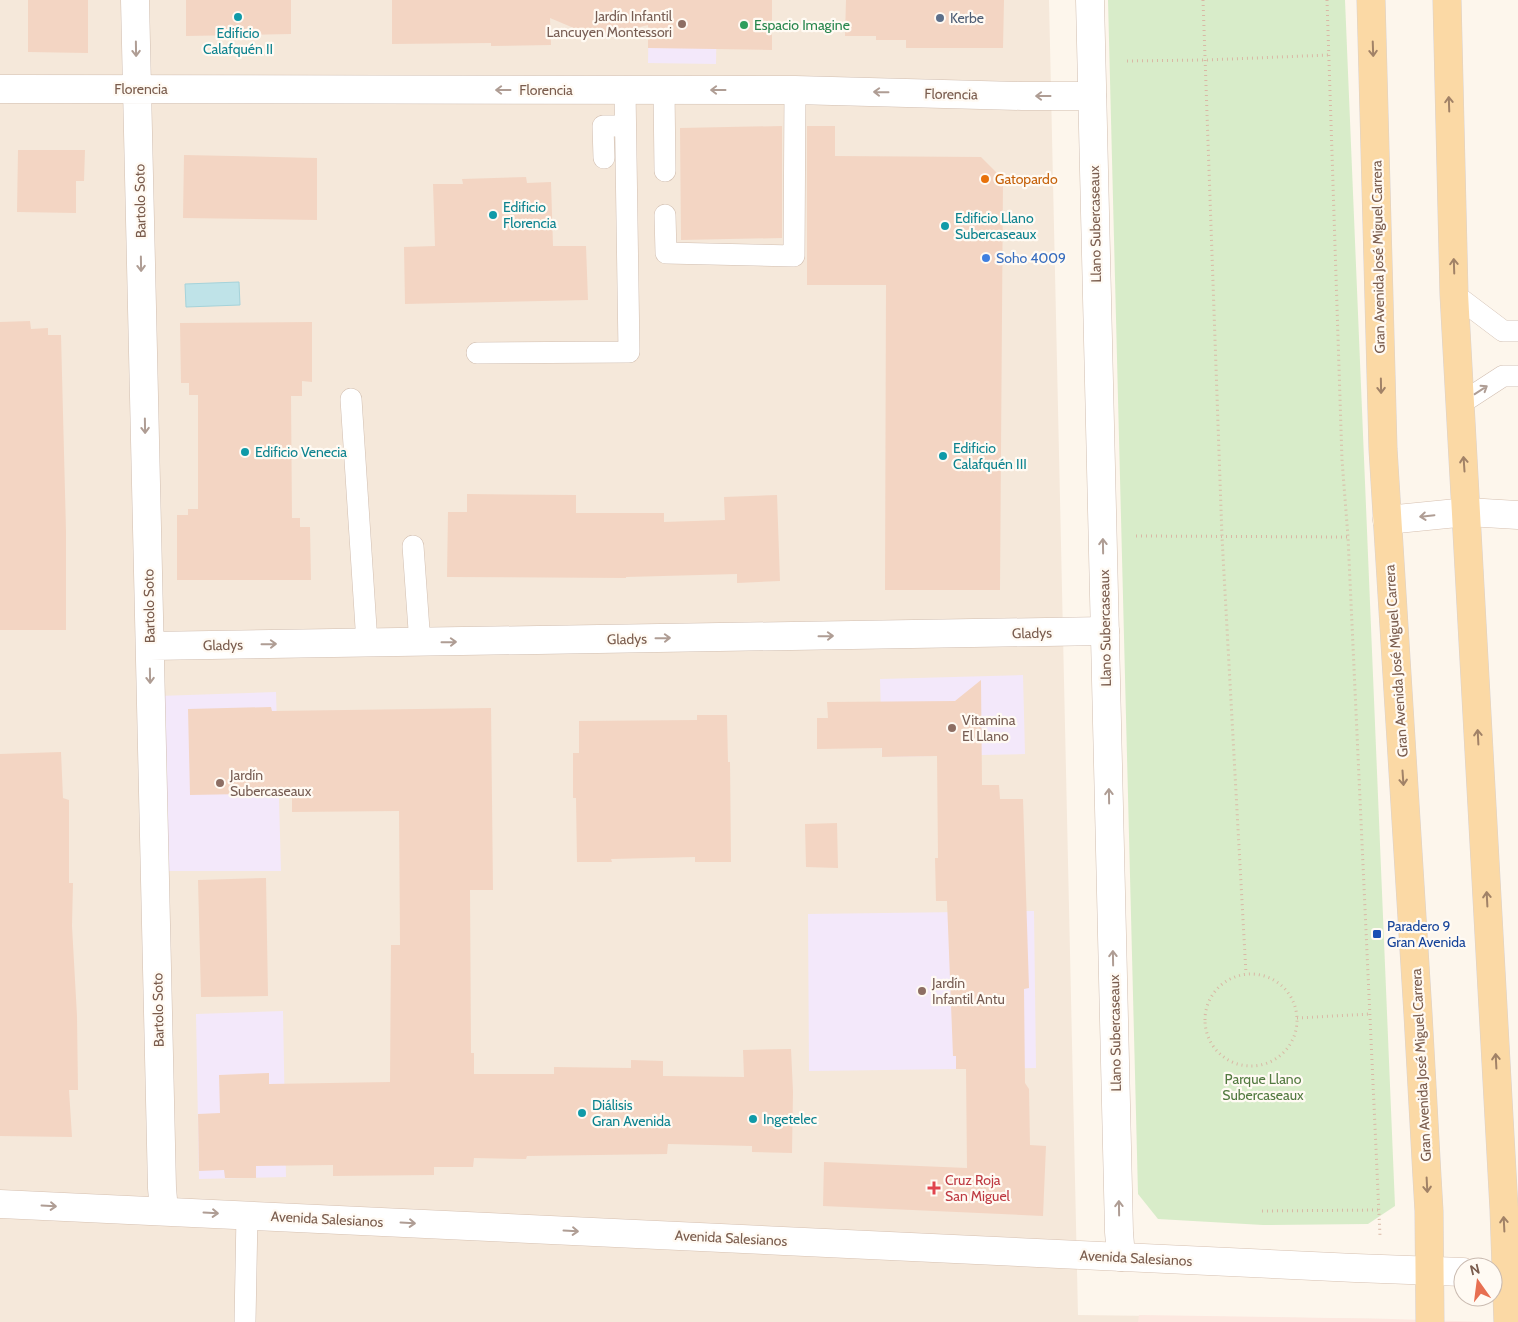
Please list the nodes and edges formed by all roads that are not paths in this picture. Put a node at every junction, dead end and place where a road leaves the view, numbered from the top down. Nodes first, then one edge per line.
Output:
1 (135, 0) edge
2 (1090, 0) edge
3 (1371, 0) edge
4 (1447, 0) edge
5 (0, 89) edge
6 (137, 89) junction
7 (625, 90) junction
8 (664, 90) junction
9 (795, 90) junction
10 (1092, 96) junction
11 (625, 126) junction
12 (604, 158) dead end
13 (665, 171) dead end
14 (665, 215) dead end
15 (1454, 294) junction
16 (1518, 331) edge
17 (477, 353) dead end
18 (1518, 376) edge
19 (350, 399) dead end
20 (1460, 404) junction
21 (1467, 512) junction
22 (1518, 515) edge
23 (1387, 520) junction
24 (413, 546) dead end
25 (1105, 631) junction
26 (419, 642) junction
27 (367, 643) junction
28 (150, 646) junction
29 (0, 1204) edge
30 (164, 1211) junction
31 (247, 1215) junction
32 (1121, 1257) junction
33 (1428, 1272) junction
34 (1453, 1272) edge
35 (1506, 1272) edge
36 (244, 1322) edge
37 (1430, 1322) edge
38 (1508, 1322) edge

1 -> 6 street, Bartolo Soto
2 - 10 street, Llano Subercaseaux
3 -> 23 main road, Gran Avenida José Miguel Carrera
15 -> 4 main road
5 - 6 street, Florencia
7 -> 6 street, Florencia
6 -> 28 street, Bartolo Soto
7 - 8 street, Florencia
7 - 11 lane
9 -> 8 street, Florencia
8 - 13 lane
10 -> 9 street, Florencia
9 - 14 lane
25 -> 10 street, Llano Subercaseaux
11 - 12 lane
11 - 17 lane
15 - 16 lane
15 - 20 main road
20 -> 18 lane
19 - 27 lane
21 -> 20 main road
21 - 22 street
21 -> 23 street
35 -> 21 main road
23 -> 33 main road, Gran Avenida José Miguel Carrera
24 - 26 lane
26 -> 25 street, Gladys
32 -> 25 street, Llano Subercaseaux
26 - 27 street, Gladys
28 -> 27 street, Gladys
28 -> 30 street, Bartolo Soto
29 -> 30 street, Avenida Salesianos
30 -> 31 street, Avenida Salesianos
31 -> 32 street, Avenida Salesianos
31 - 36 lane
32 - 33 street, Avenida Salesianos
33 - 34 street, Avenida Salesianos
33 - 37 main road, Gran Avenida José Miguel Carrera
35 - 38 main road

